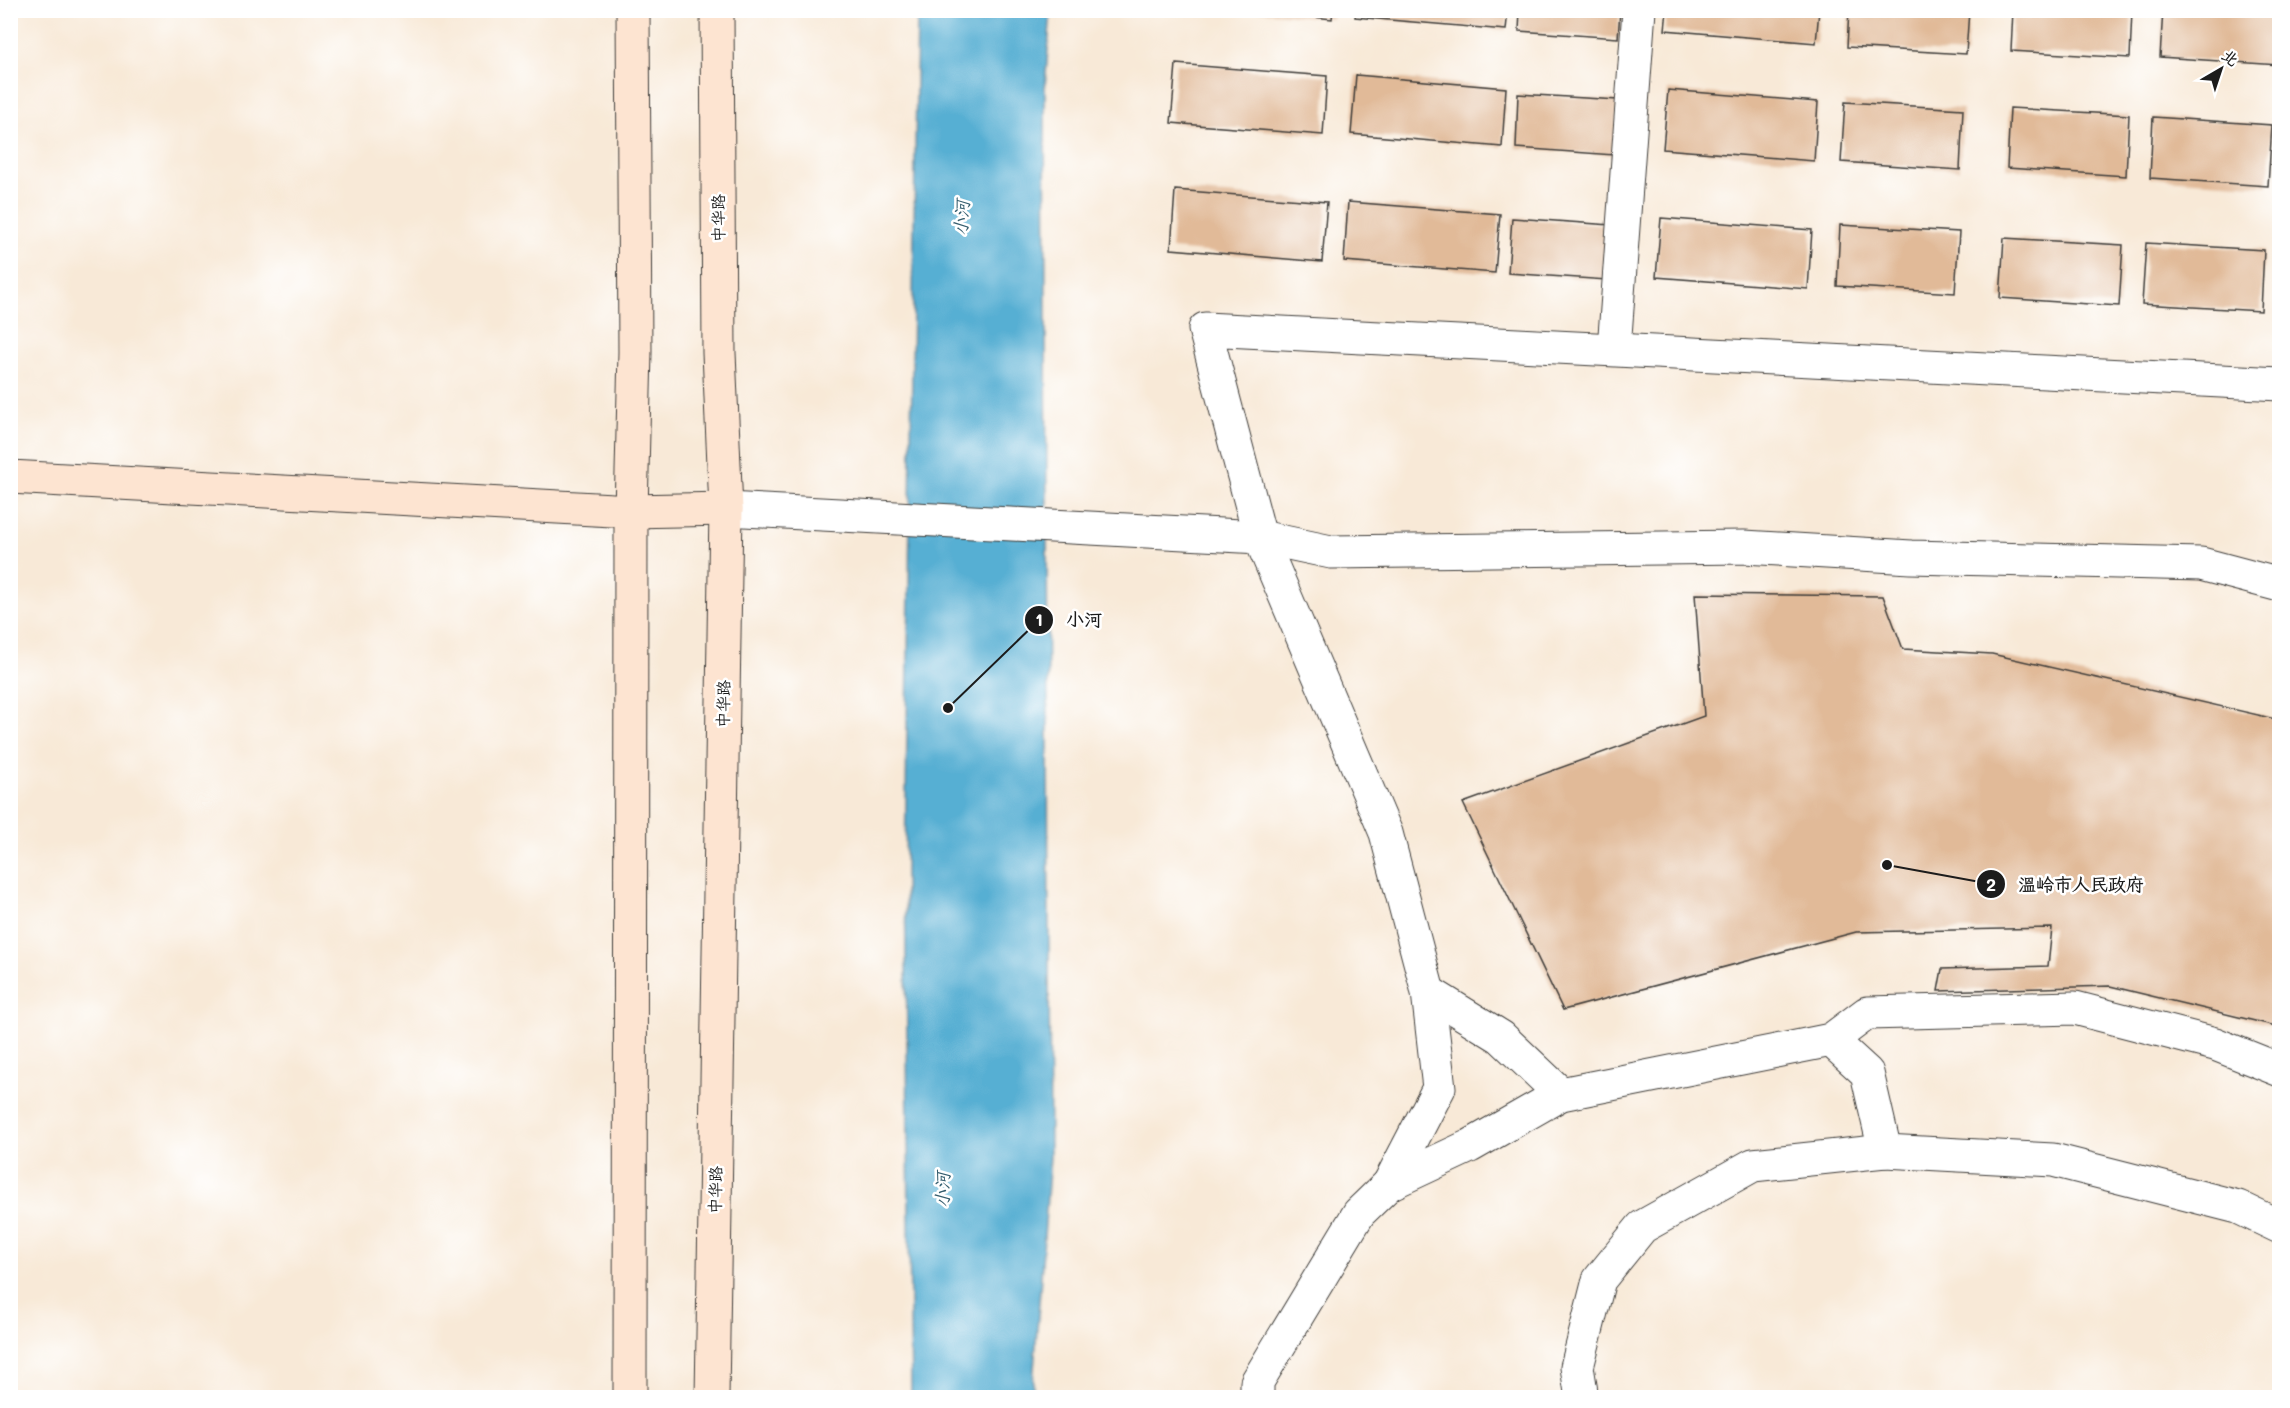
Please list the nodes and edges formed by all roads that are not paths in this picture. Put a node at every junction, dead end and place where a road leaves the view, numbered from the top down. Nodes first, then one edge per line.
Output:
1 (633, 10) edge
2 (717, 10) edge
3 (1639, 10) edge
4 (1614, 349) junction
5 (2280, 384) edge
6 (10, 477) edge
7 (726, 509) junction
8 (631, 511) junction
9 (1260, 537) junction
10 (2280, 585) edge
11 (1428, 993) junction
12 (1830, 1040) junction
13 (2280, 1070) edge
14 (1561, 1094) junction
15 (1885, 1151) junction
16 (1389, 1184) junction
17 (2280, 1227) edge
18 (630, 1398) edge
19 (712, 1398) edge
20 (1257, 1398) edge
21 (1582, 1398) edge

1 - 8 main road
2 - 7 main road, 中华路
3 - 4 street
4 - 5 street
4 - 9 street
6 - 8 main road
7 - 8 main road
7 - 9 street
7 - 19 main road, 中华路
8 - 18 main road
9 - 10 street
9 - 11 street
11 - 14 street
11 - 16 street
12 - 13 street
12 - 14 street
12 - 15 street
14 - 16 street
15 - 17 street
15 - 21 street
16 - 20 street

